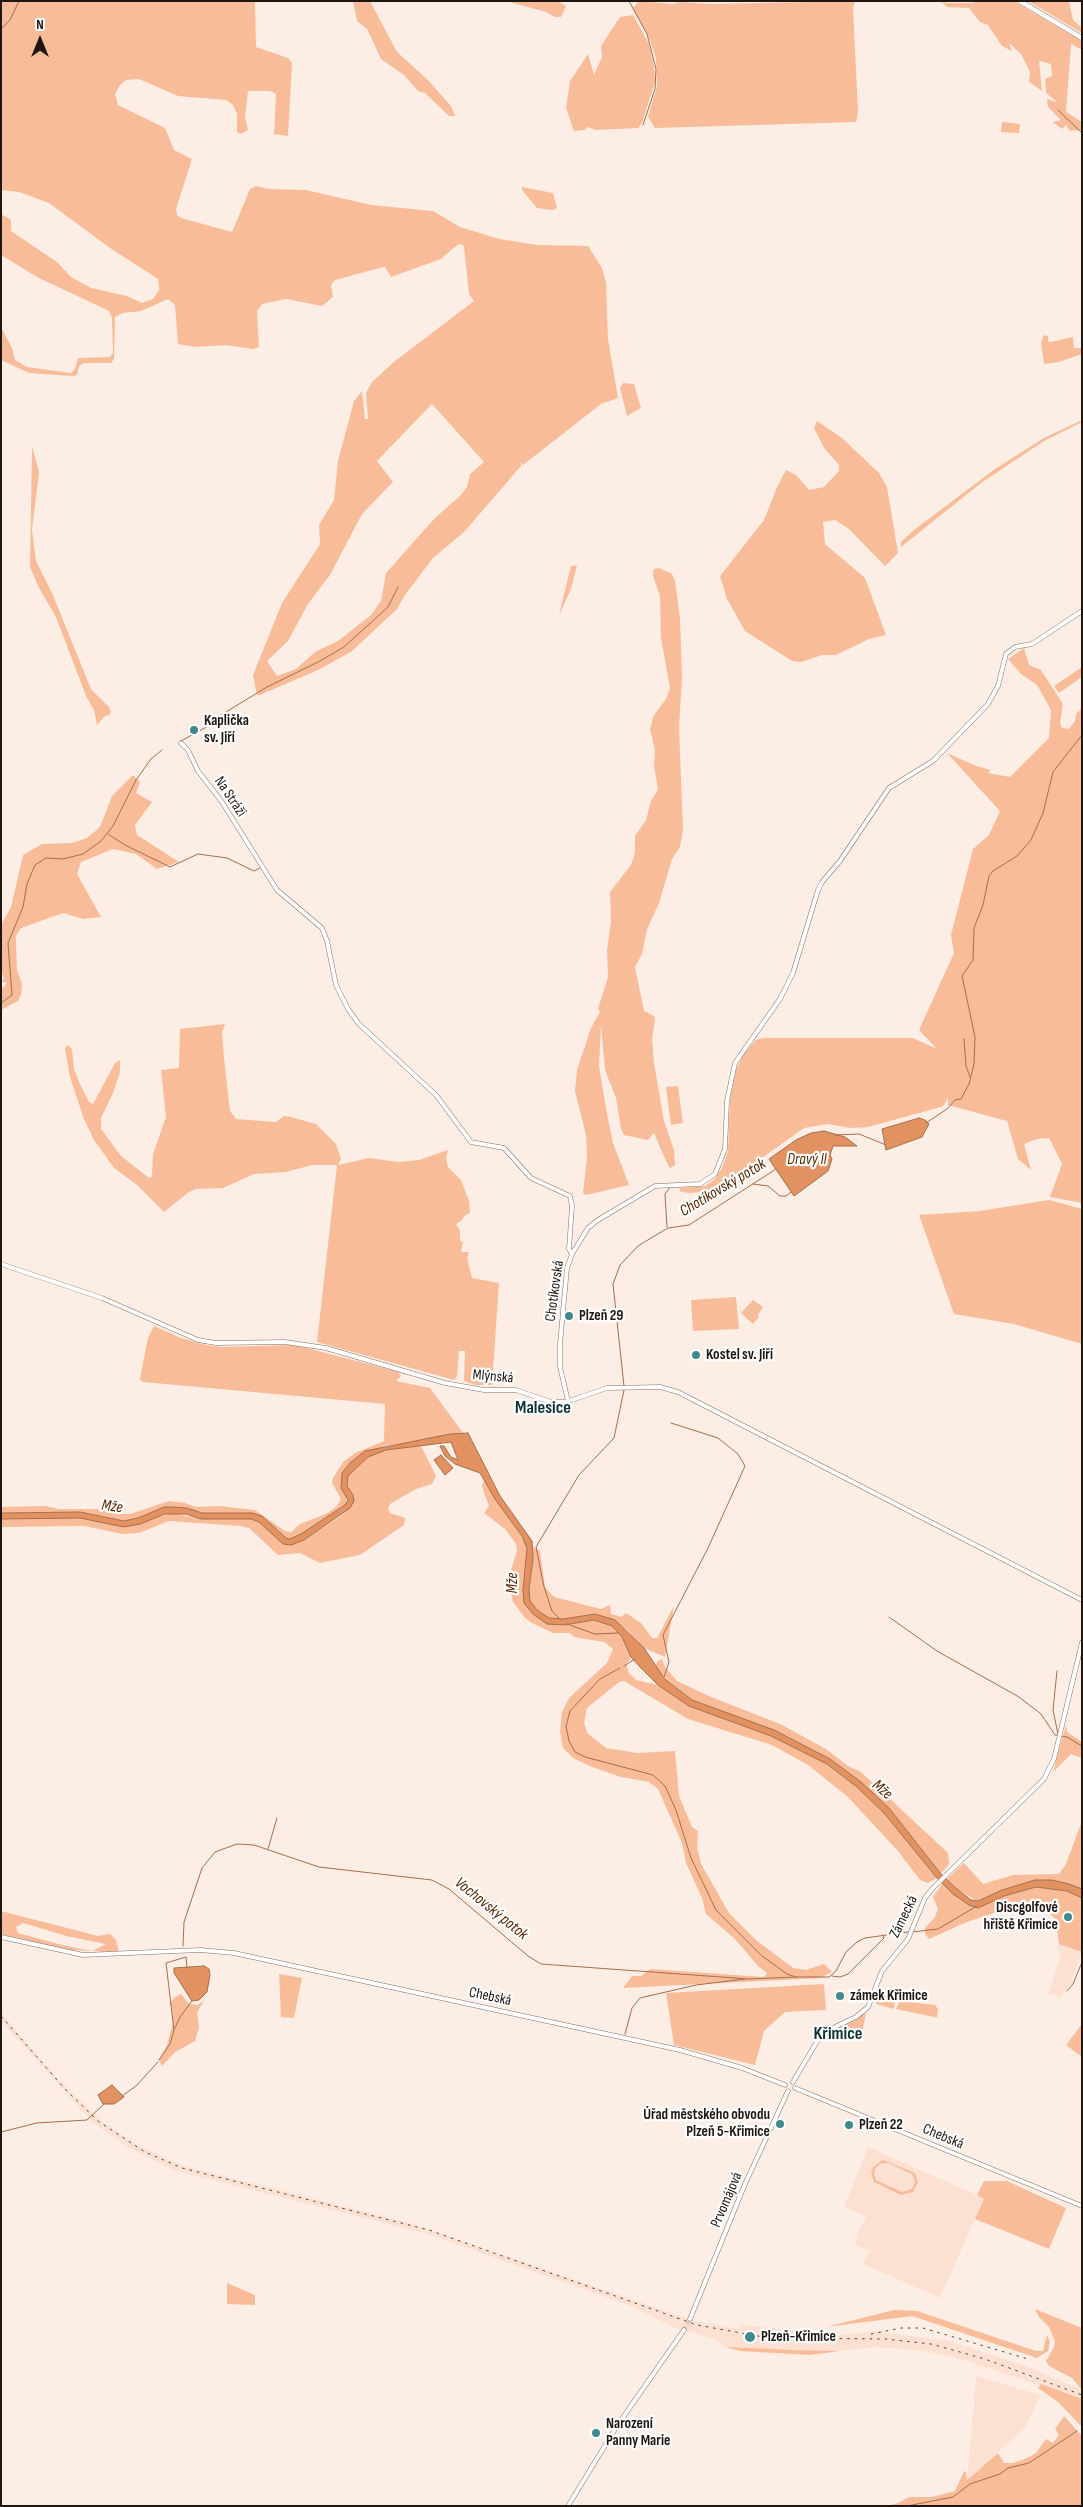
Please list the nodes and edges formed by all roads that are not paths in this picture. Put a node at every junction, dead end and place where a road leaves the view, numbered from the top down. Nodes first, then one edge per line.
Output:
1 (1020, 1) edge
2 (1082, 38) edge
3 (1082, 612) edge
4 (181, 743) dead end
5 (572, 1254) junction
6 (1, 1264) edge
7 (568, 1401) junction
8 (1082, 1600) edge
9 (1082, 1642) edge
10 (1, 1937) edge
11 (793, 2082) junction
12 (785, 2084) junction
13 (795, 2088) junction
14 (788, 2091) junction
15 (1082, 2206) edge
16 (690, 2320) tunnel mouth
17 (684, 2330) tunnel mouth
18 (568, 2506) edge

1 - 2 main road
3 - 5 street, Chotíkovská
4 - 5 street, Na Stráži
5 - 7 street, Chotíkovská
6 - 7 street, Mlýnská
7 - 8 street
9 - 11 street, Zámecká
10 - 12 street, Chebská
11 - 12 street
11 - 13 street
12 - 14 street
13 - 14 street
13 - 15 street, Chebská
14 - 16 street, Prvomájová
17 - 18 street

